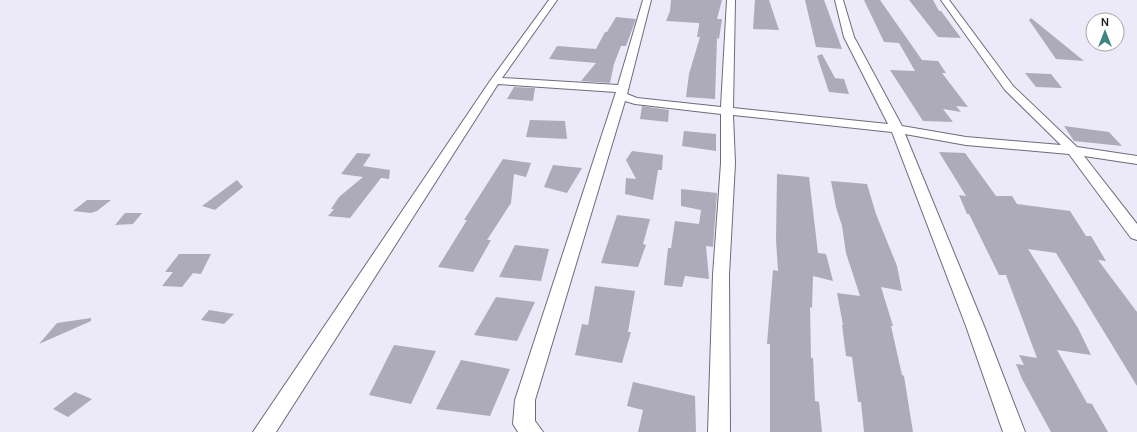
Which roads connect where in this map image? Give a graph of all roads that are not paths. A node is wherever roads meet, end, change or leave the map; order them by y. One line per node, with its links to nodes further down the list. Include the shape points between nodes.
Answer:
1 (552, 0): 6 (street)
2 (647, 0): 7 (street)
3 (731, 0): 8 (street)
4 (839, 0): 9 (street, via 849,37)
5 (945, 0): 10 (street, via 1009,88)
6 (495, 81): 7 (street); 13 (street)
7 (622, 92): 8 (street, via 635,101); 14 (street, via 525,400 524,424)
8 (726, 110): 9 (street); 15 (street, via 728,164 721,274)
9 (897, 129): 10 (street, via 966,141); 16 (street)
10 (1073, 150): 11 (street); 12 (street)
11 (1137, 160)
12 (1137, 235)
13 (264, 432)
14 (532, 432)
15 (719, 432)
16 (1014, 432)

